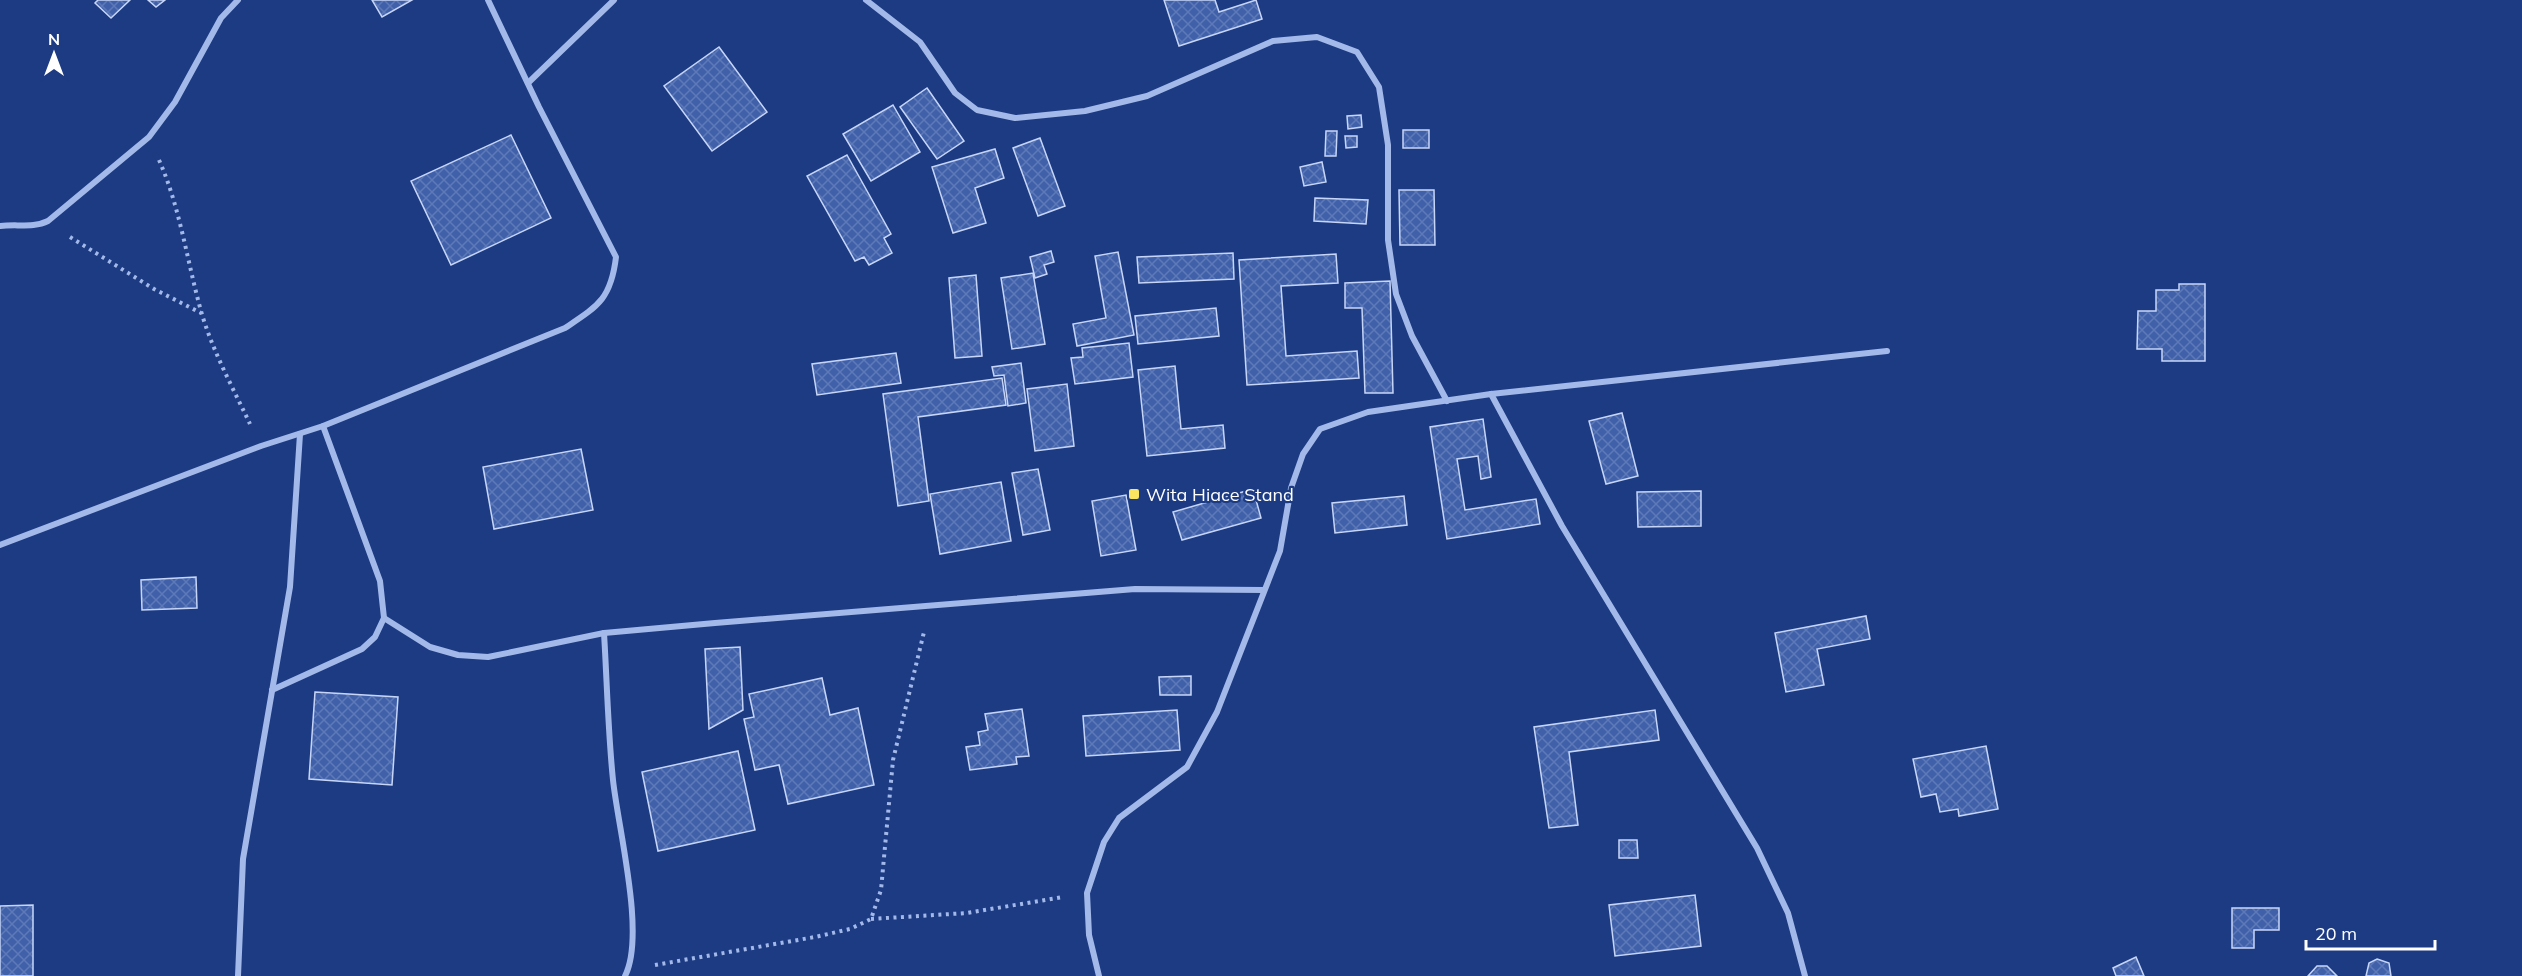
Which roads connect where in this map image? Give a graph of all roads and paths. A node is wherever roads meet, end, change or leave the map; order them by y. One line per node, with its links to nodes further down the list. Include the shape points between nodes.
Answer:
1 (238, 0): 6 (street, via 221,18 175,102)
2 (488, 0): 5 (street)
3 (614, 0): 5 (street)
4 (866, 0): 12 (street, via 920,42 955,93 977,110 1015,118 1085,111 1147,96 1273,41 1317,37 1357,52 1379,87 1388,145 1388,240 1396,294 1412,336)
5 (528, 83): 13 (street, via 616,257 613,280 598,306 565,328)
6 (149, 137): 7 (street); 9 (path, via 172,197)
7 (48, 221): 8 (street, via 39,225); 9 (path, via 144,284)
8 (0, 226)
9 (202, 313): 15 (path, via 226,375)
10 (1887, 351): 11 (street)
11 (1491, 394): 12 (street); 27 (street, via 1562,526 1757,848 1788,913)
12 (1447, 401): 17 (street, via 1368,412 1320,429 1303,454 1291,488 1280,551)
13 (322, 426): 14 (street); 19 (street, via 380,581)
14 (300, 434): 15 (street); 21 (street, via 290,586)
15 (261, 446): 16 (street)
16 (0, 545)
17 (1264, 590): 18 (street, via 1135,589); 22 (street, via 1217,712 1187,767 1119,818 1104,842)
18 (932, 604): 20 (street); 23 (path, via 893,760 881,890)
19 (384, 618): 20 (street, via 430,647 468,656 488,657); 21 (street, via 375,637 362,649)
20 (604, 633): 24 (street, via 613,780 633,937)
21 (272, 690): 25 (street, via 243,859)
22 (1087, 893): 23 (path, via 967,913); 26 (street, via 1089,935)
23 (871, 919): 24 (path, via 850,929 815,937 751,946)
24 (626, 973)
25 (238, 976)
26 (1099, 976)
27 (1805, 976)

